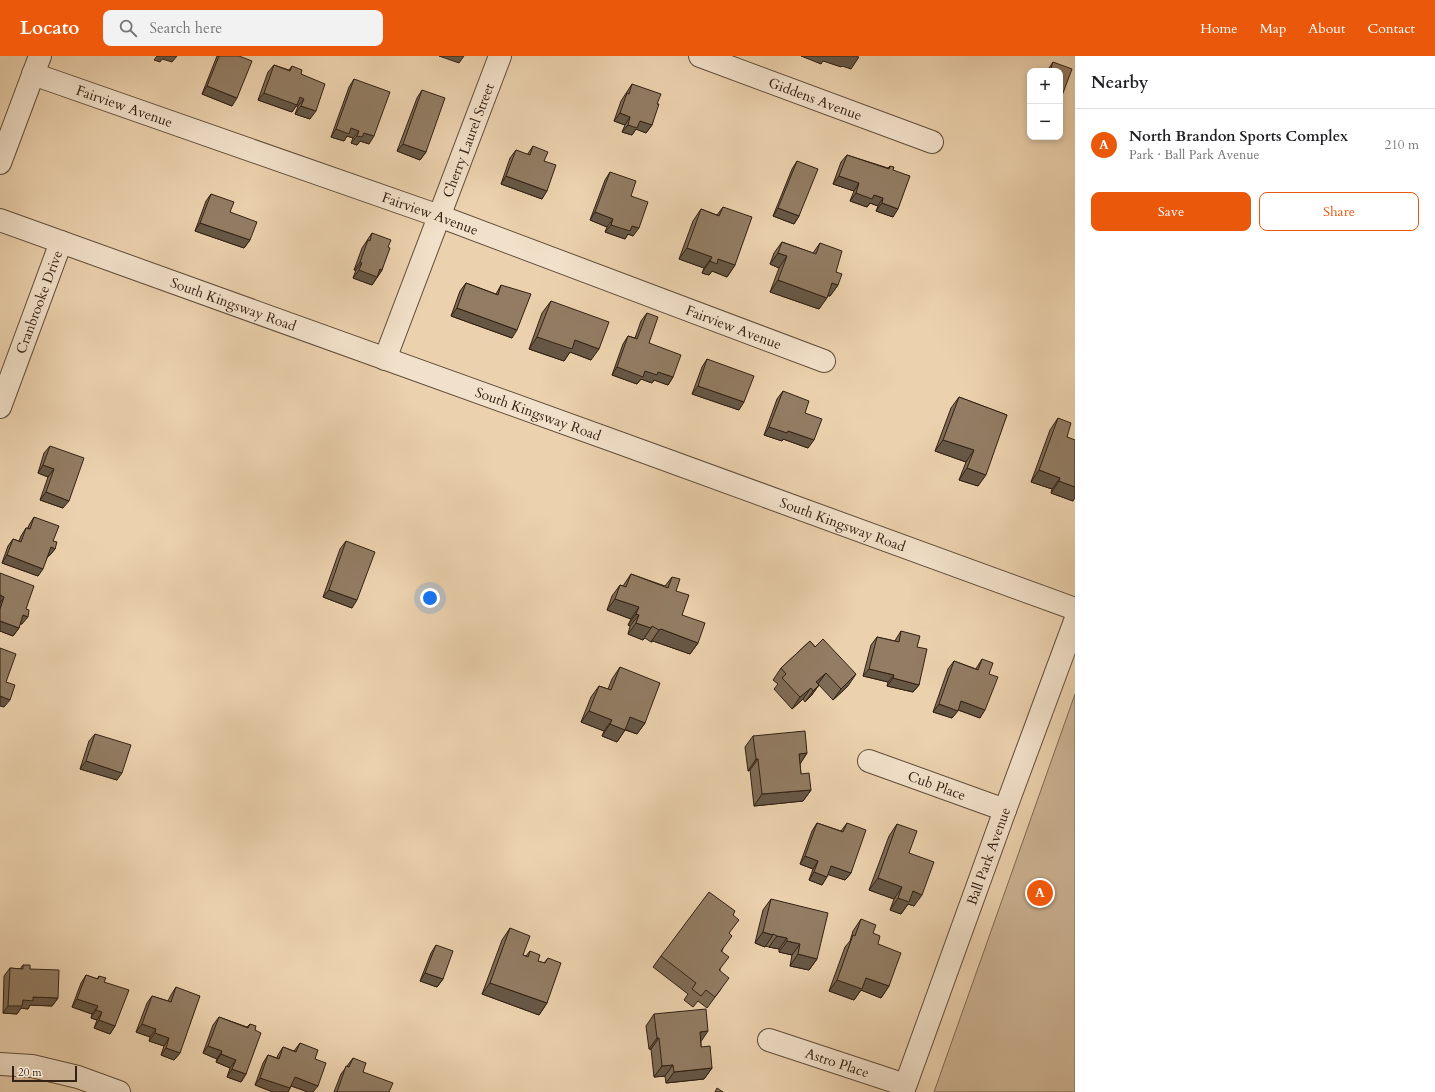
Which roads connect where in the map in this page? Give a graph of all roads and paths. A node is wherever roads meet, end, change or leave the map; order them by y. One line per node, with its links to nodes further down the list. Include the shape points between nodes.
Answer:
1 (500, 56): 6 (street, Cherry Laurel Street)
2 (700, 56): 4 (street, Giddens Avenue)
3 (36, 65): 5 (street); 6 (street, Fairview Avenue)
4 (932, 142)
5 (0, 162)
6 (439, 216): 9 (street, Cherry Laurel Street); 10 (street, Fairview Avenue)
7 (0, 220): 8 (street, South Kingsway Road)
8 (61, 242): 9 (street, South Kingsway Road); 11 (street, Cranbrooke Drive)
9 (385, 359): 12 (street, South Kingsway Road)
10 (824, 361)
11 (0, 407)
12 (1075, 609)
13 (1075, 621): 15 (street, Ball Park Avenue)
14 (869, 761): 15 (street, Cub Place)
15 (1005, 810): 18 (street, Ball Park Avenue)
16 (769, 1040): 18 (street, Astro Place)
17 (0, 1064): 19 (street, via 32,1066 78,1077)
18 (904, 1089)
19 (119, 1092)

